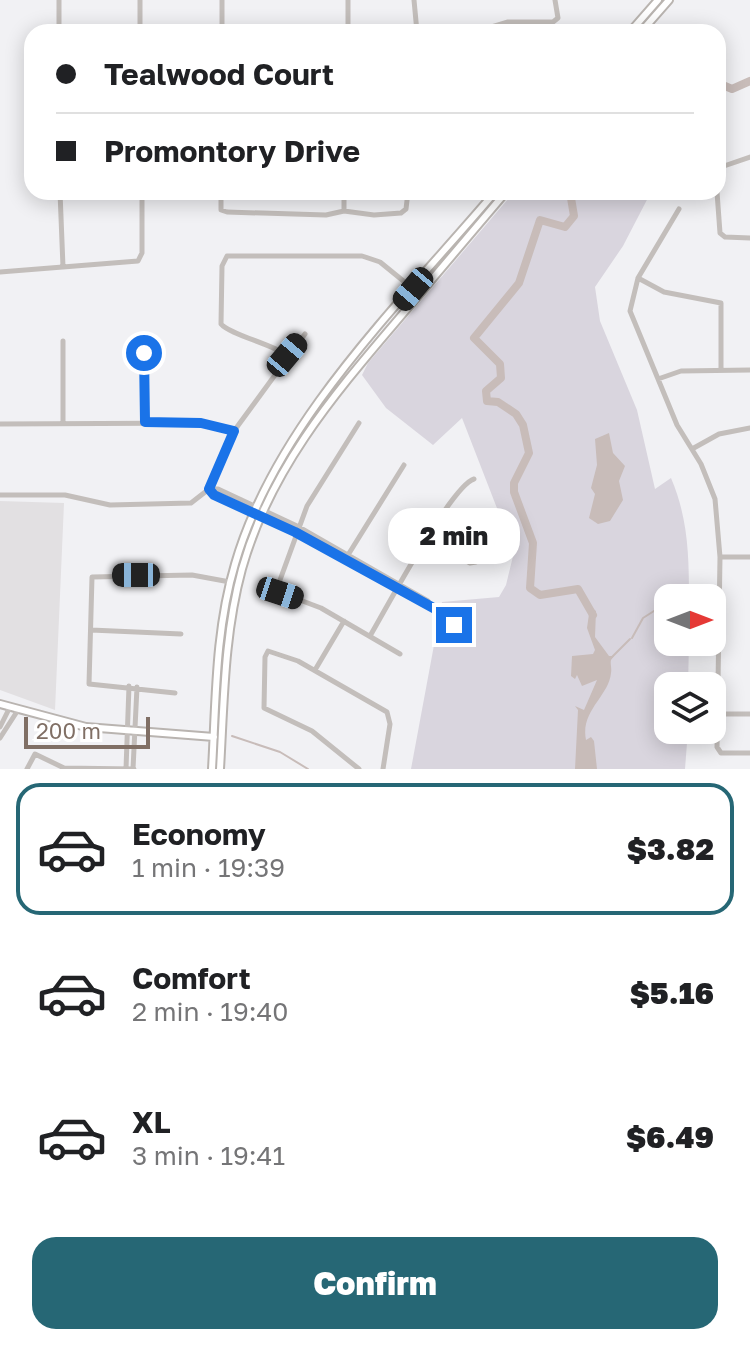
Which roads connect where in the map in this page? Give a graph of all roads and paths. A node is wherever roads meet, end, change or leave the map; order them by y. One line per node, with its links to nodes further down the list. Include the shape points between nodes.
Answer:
1 (59, 0): 9 (street)
2 (140, 0): 10 (street)
3 (222, 0): 11 (street)
4 (348, 0): 12 (street)
5 (414, 0): 13 (street)
6 (555, 0): 14 (street, via 556,21)
7 (669, 0): 8 (main road)
8 (657, 6): 15 (main road); 16 (main road)
9 (59, 24)
10 (140, 24)
11 (222, 24)
12 (348, 24)
13 (416, 24)
14 (501, 24)
15 (638, 24)
16 (646, 24)
17 (750, 157): 18 (street)
18 (726, 165)
19 (60, 200): 30 (street)
20 (142, 200): 30 (street, via 138,261)
21 (221, 200): 28 (street, via 221,210 227,212)
22 (344, 200): 28 (street)
23 (407, 200): 28 (street, via 401,213)
24 (488, 200): 33 (main road)
25 (499, 200): 52 (main road, via 319,413)
26 (717, 200): 29 (street, via 717,226 725,237)
27 (679, 209): 32 (street)
28 (344, 211)
29 (750, 238)
30 (63, 267): 31 (street)
31 (0, 272)
32 (638, 278): 38 (street, via 664,292 721,303); 40 (street, via 630,311)
33 (413, 289): 37 (street, via 380,262 362,256 227,256 222,266 223,327); 52 (main road, via 312,408 284,452)
34 (305, 334): 37 (street)
35 (63, 341): 42 (street)
36 (139, 345): 41 (street, via 145,363)
37 (287, 355): 46 (street)
38 (721, 370): 39 (street); 40 (street, via 681,371)
39 (750, 370)
40 (658, 379): 47 (street)
41 (145, 422): 42 (street); 46 (street, via 201,423)
42 (63, 423): 44 (street)
43 (359, 423): 53 (street, via 327,469)
44 (0, 424)
45 (750, 428): 47 (street, via 719,434)
46 (234, 431): 50 (street)
47 (692, 449): 56 (street, via 715,499)
48 (404, 465): 55 (street)
49 (474, 479): 54 (street, via 445,509)
50 (209, 489): 51 (street, via 180,506); 52 (street)
51 (0, 495)
52 (258, 513): 53 (street); 59 (main road); 79 (main road, via 230,626)
53 (296, 529): 55 (street); 61 (street, via 276,591)
54 (427, 539): 58 (street); 60 (street)
55 (346, 557): 60 (street)
56 (720, 557): 57 (street); 68 (street)
57 (750, 557)
58 (476, 562)
59 (230, 582): 62 (street, via 192,575 92,577); 79 (main road, via 219,644)
60 (399, 587): 64 (street); 65 (street, via 453,620)
61 (344, 621): 64 (street); 67 (street)
62 (91, 630): 63 (street); 69 (street, via 89,684)
63 (181, 634)
64 (370, 636): 66 (street)
65 (454, 638)
66 (400, 654)
67 (315, 670): 88 (street, via 268,651 263,705 312,731); 89 (street, via 389,715)
68 (719, 672)
69 (129, 686): 70 (street); 78 (street)
70 (137, 687): 71 (street); 78 (street)
71 (175, 693)
72 (0, 704): 73 (main road)
73 (10, 707): 74 (main road); 77 (street)
74 (18, 710): 78 (main road); 80 (street)
75 (726, 714): 76 (street)
76 (750, 714)
77 (0, 727)
78 (131, 732): 79 (main road); 84 (street); 85 (street)
79 (218, 737): 86 (main road); 87 (main road)
80 (0, 738)
81 (717, 744): 82 (street, via 721,753)
82 (750, 753)
83 (27, 769): 84 (street, via 35,754 64,768)
84 (126, 769): 85 (street)
85 (133, 769)
86 (212, 769)
87 (220, 769)
88 (359, 769)
89 (383, 769)

